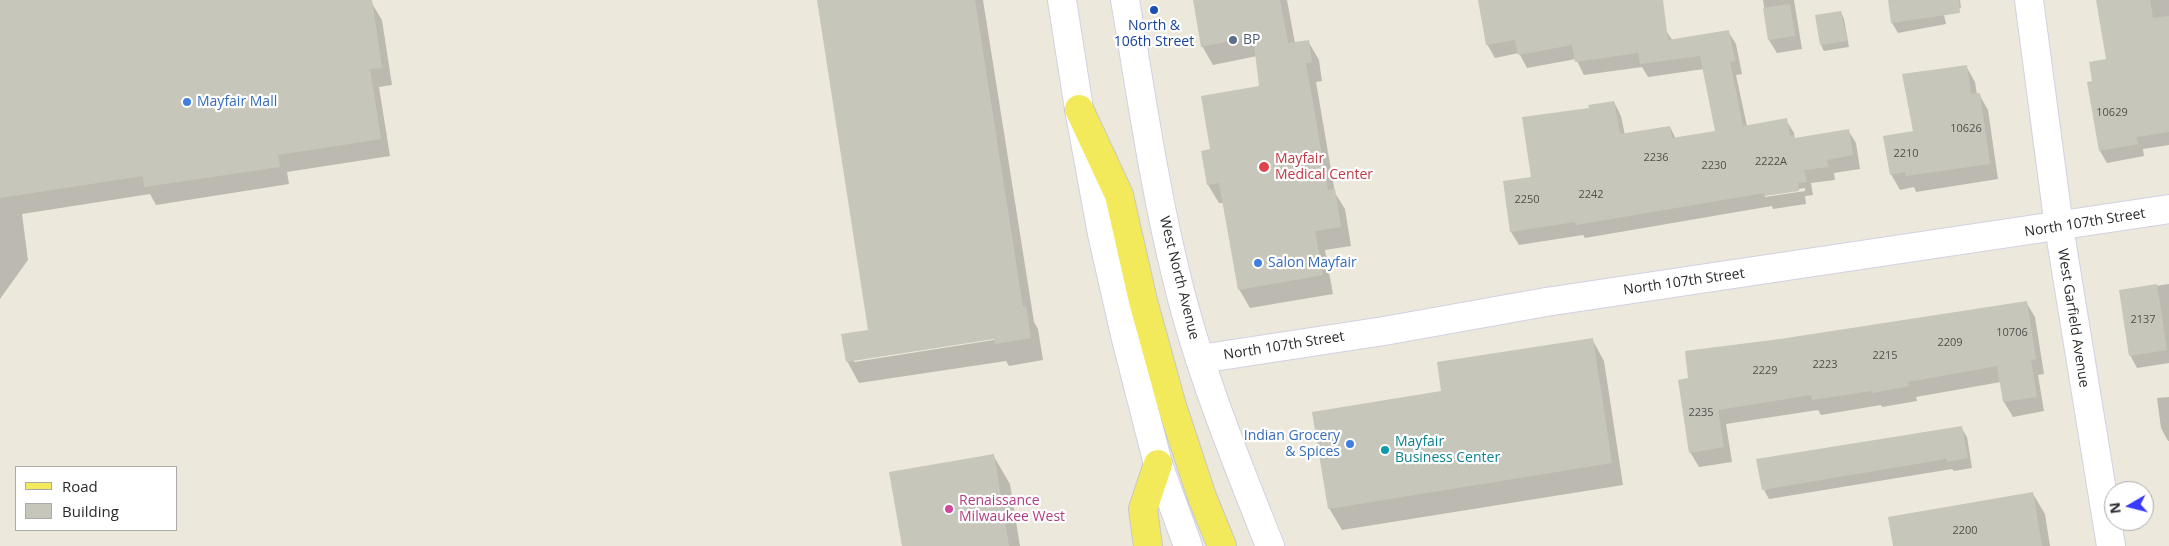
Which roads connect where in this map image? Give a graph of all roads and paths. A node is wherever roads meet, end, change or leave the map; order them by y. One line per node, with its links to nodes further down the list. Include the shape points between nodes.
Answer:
1 (1062, 0): 4 (street)
2 (1125, 0): 7 (street, West North Avenue, via 1157,189 1177,279)
3 (2029, 0): 6 (street, West Garfield Avenue)
4 (1079, 109): 8 (street, via 1102,234); 11 (main road, via 1119,195 1143,301 1172,406)
5 (2169, 209): 6 (street, North 107th Street)
6 (2059, 227): 7 (street, North 107th Street, via 1546,302 1384,332); 13 (street, West Garfield Avenue)
7 (1200, 359): 12 (street, West North Avenue)
8 (1158, 464): 9 (main road, via 1143,509); 10 (street)
9 (1148, 546)
10 (1188, 546)
11 (1222, 546)
12 (1270, 546)
13 (2111, 546)

